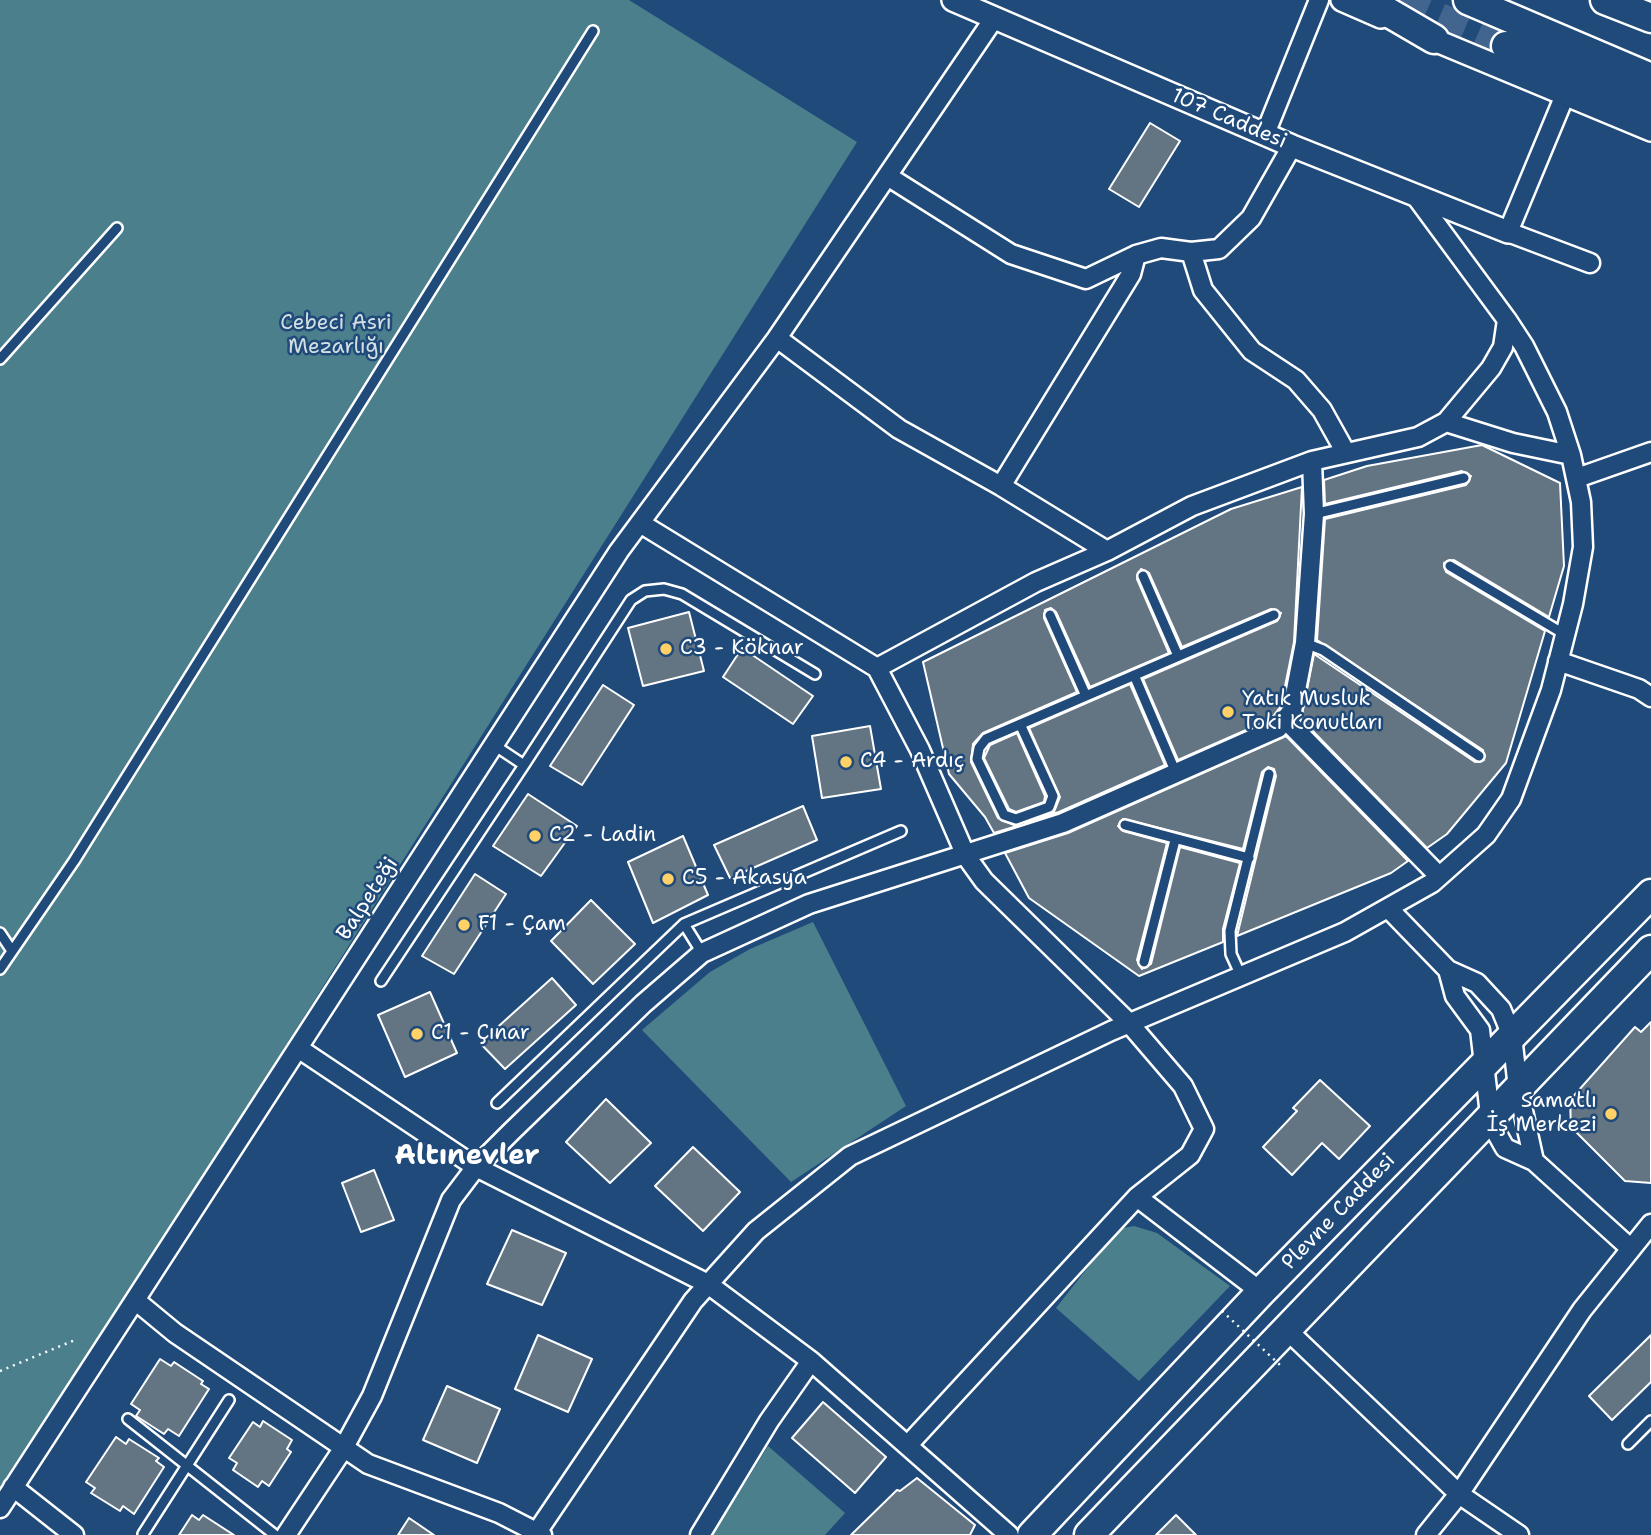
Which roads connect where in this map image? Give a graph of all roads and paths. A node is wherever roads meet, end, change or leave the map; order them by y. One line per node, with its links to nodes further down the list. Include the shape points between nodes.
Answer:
1 (953, 0): 7 (street, 107 Caddesi)
2 (1319, 0): 16 (street)
3 (1342, 0): 10 (street)
4 (1367, 0): 10 (main road)
5 (1468, 0): 12 (main road)
6 (1605, 0): 8 (main road)
7 (995, 17): 16 (street, 107 Caddesi); 18 (street, Balpeteği)
8 (1651, 18)
9 (593, 31): 70 (lane, via 81,849)
10 (1434, 39): 13 (street)
11 (1506, 46): 14 (main road)
12 (1651, 78)
13 (1565, 95): 15 (street); 21 (street)
14 (1651, 106)
15 (1651, 130)
16 (1265, 134): 17 (street, 107 Caddesi)
17 (1292, 146): 19 (street, 107 Caddesi); 22 (street, via 1251,218 1219,249)
18 (889, 177): 23 (street, via 1011,254 1086,279); 26 (street, Balpeteği)
19 (1417, 198): 21 (street, 107 Caddesi); 25 (street)
20 (117, 228): 27 (lane)
21 (1508, 232): 24 (street)
22 (1191, 252): 23 (street, via 1161,248); 30 (street, via 1203,290 1252,351 1296,380 1322,410)
23 (1136, 254): 35 (street, via 1130,274)
24 (1590, 263)
25 (1507, 320): 28 (street, via 1503,347 1491,368); 31 (street, via 1557,412)
26 (777, 338): 35 (street, via 899,429); 37 (street, Balpeteği)
27 (0, 359)
28 (1446, 422): 30 (street, via 1418,437); 31 (street)
29 (1651, 452): 34 (street)
30 (1346, 453): 32 (street)
31 (1571, 455): 34 (street)
32 (1312, 461): 36 (street); 38 (street, via 1192,506)
33 (1464, 478): 36 (lane)
34 (1577, 478): 43 (street, via 1583,547)
35 (1001, 486): 38 (street)
36 (1314, 514): 44 (street)
37 (640, 523): 47 (street); 54 (street, Balpeteği)
38 (1107, 551): 47 (street, via 1025,587)
39 (1450, 566): 43 (lane)
40 (1143, 576): 45 (lane)
41 (1050, 615): 50 (lane)
42 (1273, 615): 45 (lane)
43 (1564, 634): 46 (street)
44 (1305, 643): 52 (street, via 1292,711); 55 (lane, via 1323,650)
45 (1178, 656): 49 (lane)
46 (1558, 661): 51 (street); 64 (street, via 1511,799 1486,835)
47 (877, 668): 62 (street, via 925,760)
48 (815, 674): 56 (lane, via 682,594 664,589 645,591 631,600)
49 (1134, 675): 50 (lane); 57 (lane)
50 (1086, 696): 53 (lane)
51 (1651, 697)
52 (1285, 719): 57 (street, via 1278,728); 64 (street)
53 (1020, 724): 53 (lane, via 986,739 977,759 1004,815 1016,819 1049,807 1053,796)
54 (494, 745): 56 (lane); 79 (street, Balpeteği)
55 (1479, 755)
56 (524, 765): 76 (lane)
57 (1177, 774): 62 (street, via 1063,823)
58 (1269, 774): 63 (lane)
59 (1125, 825): 61 (lane)
60 (901, 831): 67 (lane)
61 (1175, 840): 63 (lane); 72 (lane)
62 (967, 856): 71 (street, via 809,904); 77 (street, via 984,881)
63 (1249, 858): 75 (lane, via 1230,931 1231,954)
64 (1439, 876): 66 (street)
65 (1651, 894): 78 (main road, Plevne Caddesi)
66 (1388, 908): 74 (street); 75 (street, via 1345,932)
67 (684, 924): 71 (lane); 82 (lane)
68 (0, 933): 70 (lane)
69 (1651, 950): 81 (main road, Plevne Caddesi)
70 (12, 951): 73 (lane)
71 (702, 953): 85 (street, via 643,1004)
72 (1144, 961)
73 (0, 969)
74 (1448, 970): 78 (street, via 1477,983 1501,1009); 80 (street, via 1455,996 1480,1030)
75 (1241, 976): 77 (street)
76 (381, 981)
77 (1129, 1023): 86 (street, via 1183,1086 1204,1129 1190,1155); 89 (street, via 850,1156 756,1231)
78 (1512, 1036): 80 (main road, Plevne Caddesi); 81 (street)
79 (298, 1048): 85 (street); 91 (street, Balpeteği)
80 (1486, 1063): 83 (street); 90 (main road, Plevne Caddesi)
81 (1518, 1088): 83 (main road, Plevne Caddesi); 84 (street)
82 (497, 1103)
83 (1491, 1116): 84 (street, via 1505,1148); 93 (main road, Plevne Caddesi)
84 (1534, 1160): 88 (street)
85 (476, 1167): 89 (street); 103 (street, via 452,1200 372,1396)
86 (1137, 1197): 90 (street); 102 (street)
87 (1651, 1224): 88 (street)
88 (1630, 1248): 106 (street, via 1582,1310)
89 (708, 1284): 95 (street); 109 (street)
90 (1261, 1292): 115 (main road, Plevne Caddesi)
91 (135, 1300): 103 (street, via 175,1333); 105 (street, Balpeteği)
92 (1222, 1311): 96 (path, bridge)
93 (1286, 1329): 106 (street); 116 (main road, Plevne Caddesi)
94 (75, 1340): 97 (path)
95 (811, 1361): 102 (street); 113 (street)
96 (1280, 1366)
97 (0, 1371)
98 (229, 1400): 104 (lane)
99 (128, 1419): 104 (lane)
100 (1651, 1421): 101 (lane)
101 (1628, 1444)
102 (908, 1445): 114 (street)
103 (344, 1449): 109 (street, via 368,1464 499,1513); 112 (street)
104 (188, 1464): 108 (lane); 111 (lane)
105 (13, 1487): 107 (street, Balpeteği); 110 (street)
106 (1459, 1494): 117 (street); 118 (street)
107 (0, 1508)
108 (143, 1534)
109 (538, 1534)
110 (74, 1535)
111 (275, 1535)
112 (286, 1535)
113 (700, 1535)
114 (1009, 1535)
115 (1032, 1535)
116 (1088, 1535)
117 (1426, 1535)
118 (1519, 1535)

